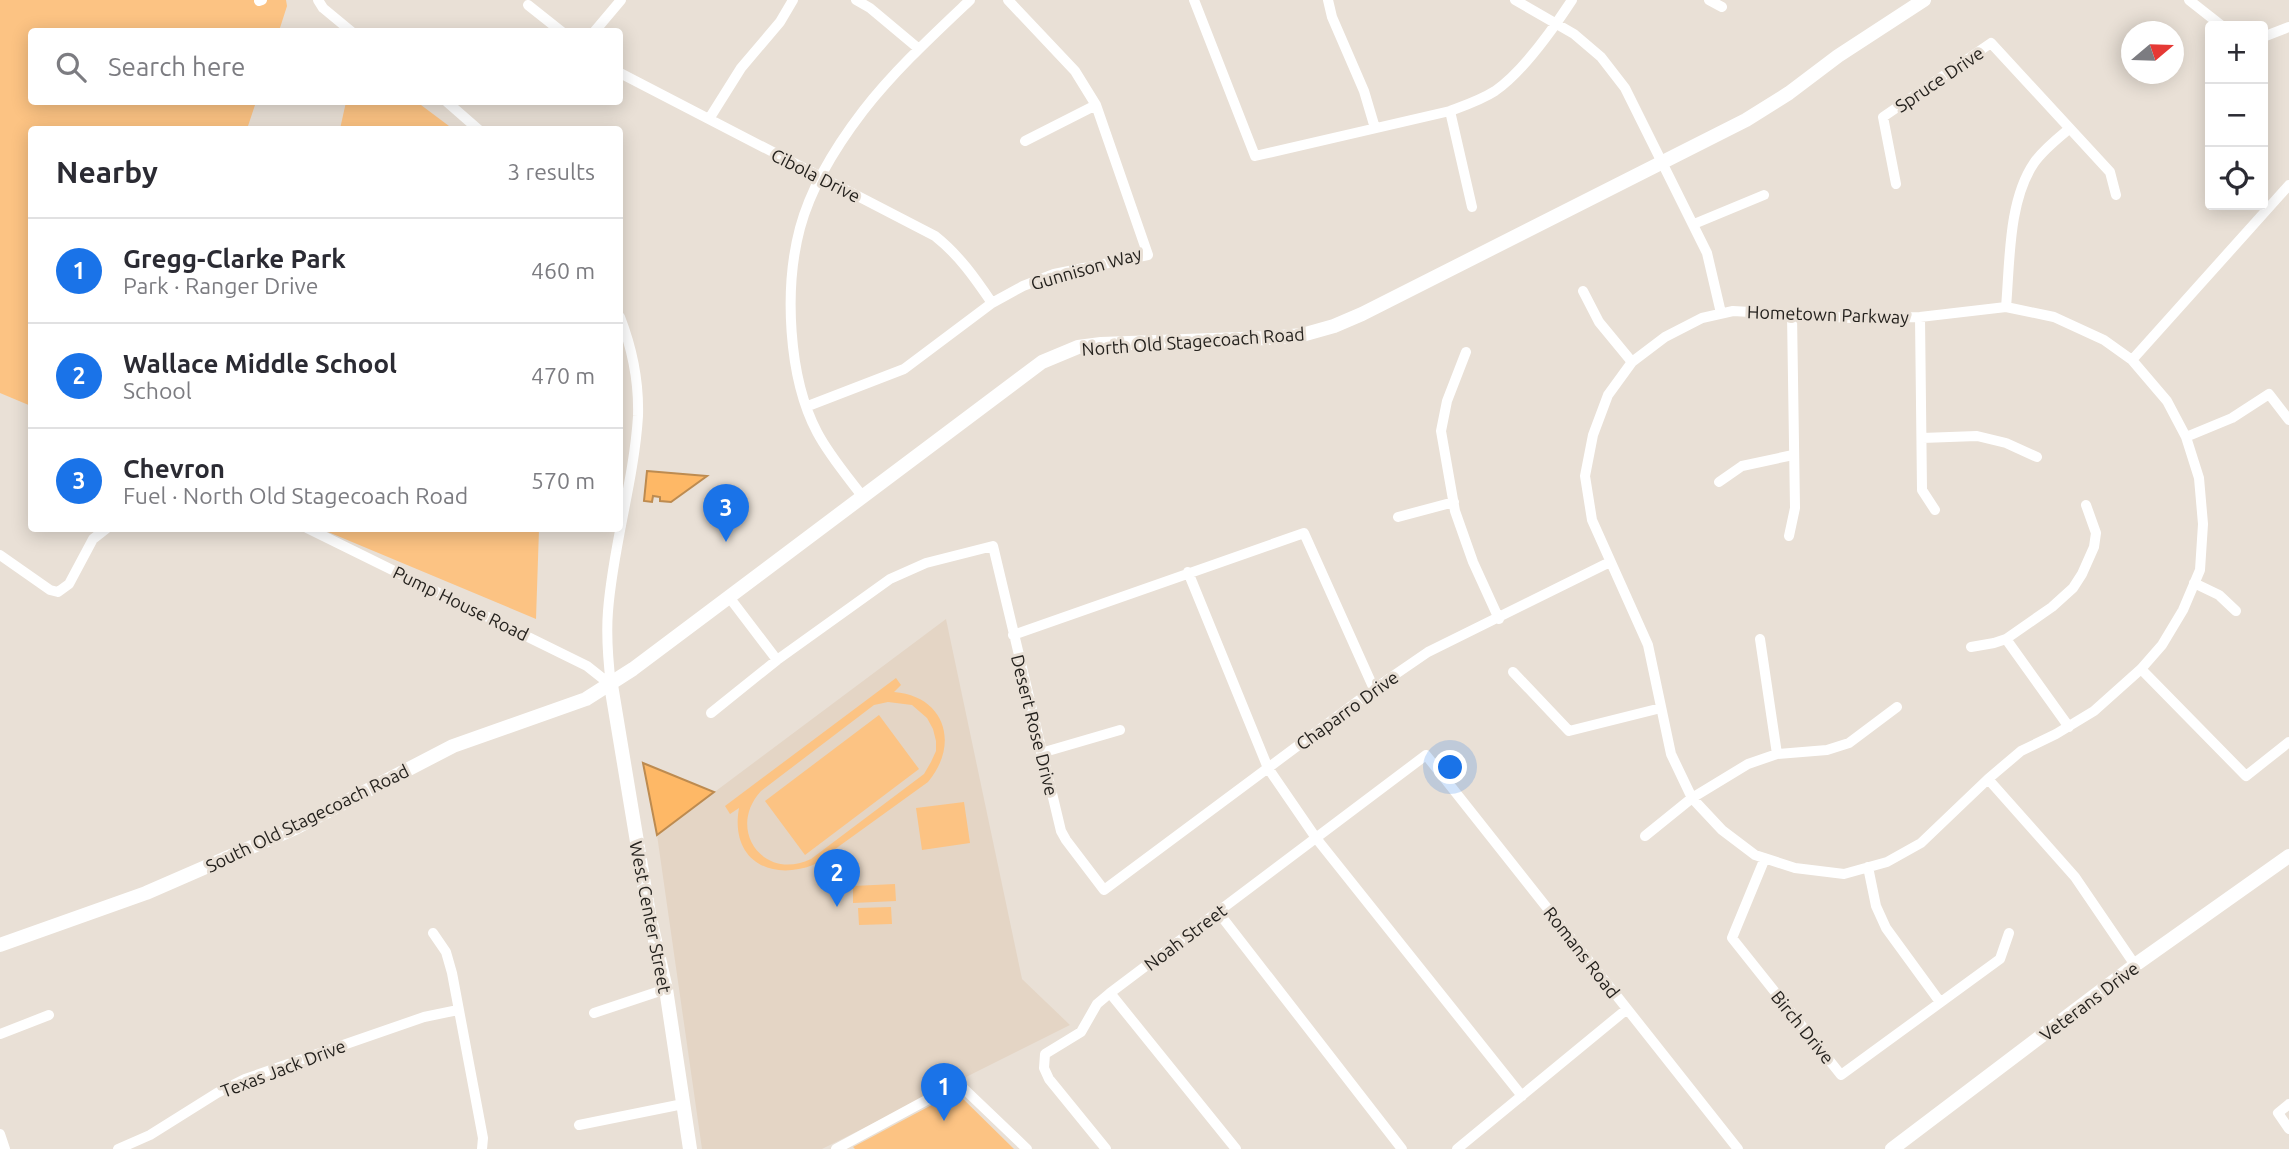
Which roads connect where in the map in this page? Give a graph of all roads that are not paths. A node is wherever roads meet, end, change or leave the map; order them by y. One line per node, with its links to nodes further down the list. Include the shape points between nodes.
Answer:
1 (318, 0): 19 (street)
2 (621, 0): 21 (street)
3 (793, 0): 28 (street)
4 (856, 0): 23 (street)
5 (970, 0): 23 (street)
6 (1008, 0): 26 (street, Gunnison Way, via 1075,71)
7 (1194, 0): 30 (street, via 1255,156)
8 (1328, 0): 30 (street)
9 (1514, 0): 17 (street)
10 (1572, 0): 17 (street)
11 (1709, 0): 15 (street)
12 (1924, 0): 33 (street, North Old Stagecoach Road, via 1746,120)
13 (2189, 0): 16 (street)
14 (528, 5): 20 (street)
15 (1722, 7)
16 (2216, 21)
17 (1557, 23): 27 (street, via 1497,89); 33 (street, via 1601,57 1625,89)
18 (2289, 27): 22 (street)
19 (347, 28)
20 (557, 28)
21 (597, 28)
22 (2268, 35)
23 (919, 49): 34 (street, via 863,111)
24 (623, 75): 28 (street, Cibola Drive)
25 (450, 105): 29 (street)
26 (1096, 105): 32 (street); 42 (street, Gunnison Way, via 1148,255 1054,274)
27 (1450, 111): 30 (street); 39 (street)
28 (709, 119): 34 (street, Cibola Drive)
29 (474, 126)
30 (1375, 128)
31 (2069, 129): 35 (street, Spruce Drive, via 1991,43 1883,117); 38 (street, Spruce Drive, via 2109,172); 43 (street, via 2034,163 2020,193)
32 (1025, 141)
33 (1663, 163): 40 (street); 58 (street, North Old Stagecoach Road, via 1334,326 1269,338 1101,344 1061,354 1030,370)
34 (820, 178): 42 (street, Cibola Drive, via 935,236 951,248); 51 (street, via 800,228 790,284 796,364)
35 (1896, 184)
36 (2289, 185): 49 (street)
37 (1763, 195): 40 (street)
38 (2116, 195)
39 (1472, 207)
40 (1694, 224): 44 (street, via 1707,253)
41 (1583, 291): 50 (street, via 1599,323)
42 (992, 303): 51 (street, Gunnison Way, via 904,369)
43 (2006, 307): 46 (street, Hometown Parkway); 49 (street, Hometown Parkway, via 2054,317 2104,340)
44 (1721, 313): 45 (street, Hometown Parkway); 50 (street, Hometown Parkway, via 1665,337)
45 (1792, 314): 46 (street, Hometown Parkway); 55 (street)
46 (1920, 317): 54 (street)
47 (623, 326): 62 (street, via 636,375 638,415)
48 (1466, 352): 59 (street, via 1441,431)
49 (2132, 360): 53 (street, Hometown Parkway, via 2167,401)
50 (1632, 362): 69 (street, Hometown Parkway, via 1608,395 1593,435 1585,476 1592,520)
51 (808, 406): 58 (street, via 831,456)
52 (2289, 420): 53 (street, via 2269,394 2232,418)
53 (2186, 437): 71 (street, Hometown Parkway, via 2199,478 2203,524 2200,570)
54 (1922, 439): 56 (street, via 1977,436); 61 (street, via 1922,490)
55 (1793, 455): 57 (street, via 1742,466); 67 (street, via 1795,508)
56 (2038, 457)
57 (1719, 482)
58 (863, 497): 72 (street, North Old Stagecoach Road)
59 (1454, 502): 63 (street); 74 (street, via 1473,562)
60 (2086, 505): 77 (street, via 2096,533 2082,575 2052,607)
61 (1936, 510)
62 (623, 513)
63 (1398, 517)
64 (102, 532): 68 (street, via 93,539 69,584 58,592)
65 (315, 532): 82 (street, Pump House Road, via 587,666)
66 (620, 532): 82 (street, via 608,611)
67 (1789, 536)
68 (0, 555)
69 (1610, 562): 74 (street, Chaparro Drive); 84 (street, Hometown Parkway, via 1648,645)
70 (1188, 572): 75 (street); 83 (street, via 1304,533); 93 (street)
71 (2194, 583): 73 (street, via 2219,595); 80 (street, Hometown Parkway, via 2169,634)
72 (729, 597): 79 (street); 82 (street, North Old Stagecoach Road)
73 (2236, 611)
74 (1499, 619): 83 (street, Chaparro Drive, via 1428,652)
75 (1013, 635): 79 (street, Desert Rose Drive, via 993,546 926,563 890,579); 90 (street, Desert Rose Drive)
76 (1760, 639): 91 (street)
77 (2006, 639): 78 (street); 87 (street)
78 (1971, 647)
79 (777, 660): 86 (street)
80 (2141, 669): 87 (street, Hometown Parkway); 89 (street, via 2246,776)
81 (1513, 672): 84 (street, via 1569,730)
82 (611, 685): 105 (street, South Old Stagecoach Road, via 586,699 453,747 295,828 146,894); 107 (street, West Center Street, via 646,900)
83 (1374, 690): 93 (street, Chaparro Drive)
84 (1661, 708): 95 (street, Hometown Parkway, via 1671,754)
85 (1898, 708): 91 (street, via 1849,743 1827,750)
86 (711, 713)
87 (2069, 727): 94 (street, Hometown Parkway, via 2021,751)
88 (1120, 730): 90 (street)
89 (2289, 742)
90 (1041, 753): 101 (street, Desert Rose Drive, via 1061,831)
91 (1777, 754): 95 (street, via 1748,764)
92 (1426, 755): 97 (street, Noah Street); 110 (street, Romans Road)
93 (1268, 768): 97 (street); 101 (street, Chaparro Drive)
94 (1988, 779): 100 (street, Hometown Parkway, via 1921,843); 106 (street, via 2075,877)
95 (1692, 798): 96 (street); 98 (street, Hometown Parkway, via 1722,830)
96 (1645, 836)
97 (1316, 838): 102 (street, Noah Street); 115 (street)
98 (1765, 858): 100 (street, Hometown Parkway, via 1795,868 1844,874); 109 (street, Birch Drive, via 1732,938 1841,1074)
99 (2288, 859): 106 (street, Veterans Drive)
100 (1868, 867): 109 (street, via 1875,906 1886,928)
101 (1104, 890)
102 (1217, 912): 108 (street, Noah Street); 129 (street)
103 (433, 933): 111 (street, via 446,952)
104 (2009, 933): 109 (street, Birch Drive, via 2000,958)
105 (0, 945)
106 (2135, 965): 132 (street, Veterans Drive)
107 (666, 989): 112 (street); 116 (street, West Center Street)
108 (1110, 993): 127 (street, Noah Street, via 1097,1004 1081,1031 1049,1050 1043,1062 1049,1079); 128 (street)
109 (1940, 1002)
110 (1627, 1009): 115 (street); 131 (street, Romans Road)
111 (458, 1010): 122 (street, Texas Jack Drive, via 424,1017 245,1079); 123 (street)
112 (594, 1013)
113 (48, 1015): 114 (street)
114 (0, 1034)
115 (1521, 1096): 130 (street)
116 (683, 1104): 118 (street); 124 (street, West Center Street)
117 (2289, 1104): 119 (street, via 2278,1113)
118 (579, 1125)
119 (2289, 1129)
120 (0, 1134): 121 (street)
121 (5, 1149)
122 (118, 1149)
123 (482, 1149)
124 (690, 1149)
125 (836, 1149): 126 (street, via 958,1083)
126 (1027, 1149)
127 (1106, 1149)
128 (1236, 1149)
129 (1402, 1149)
130 (1457, 1149)
131 (1738, 1149)
132 (1892, 1149)

